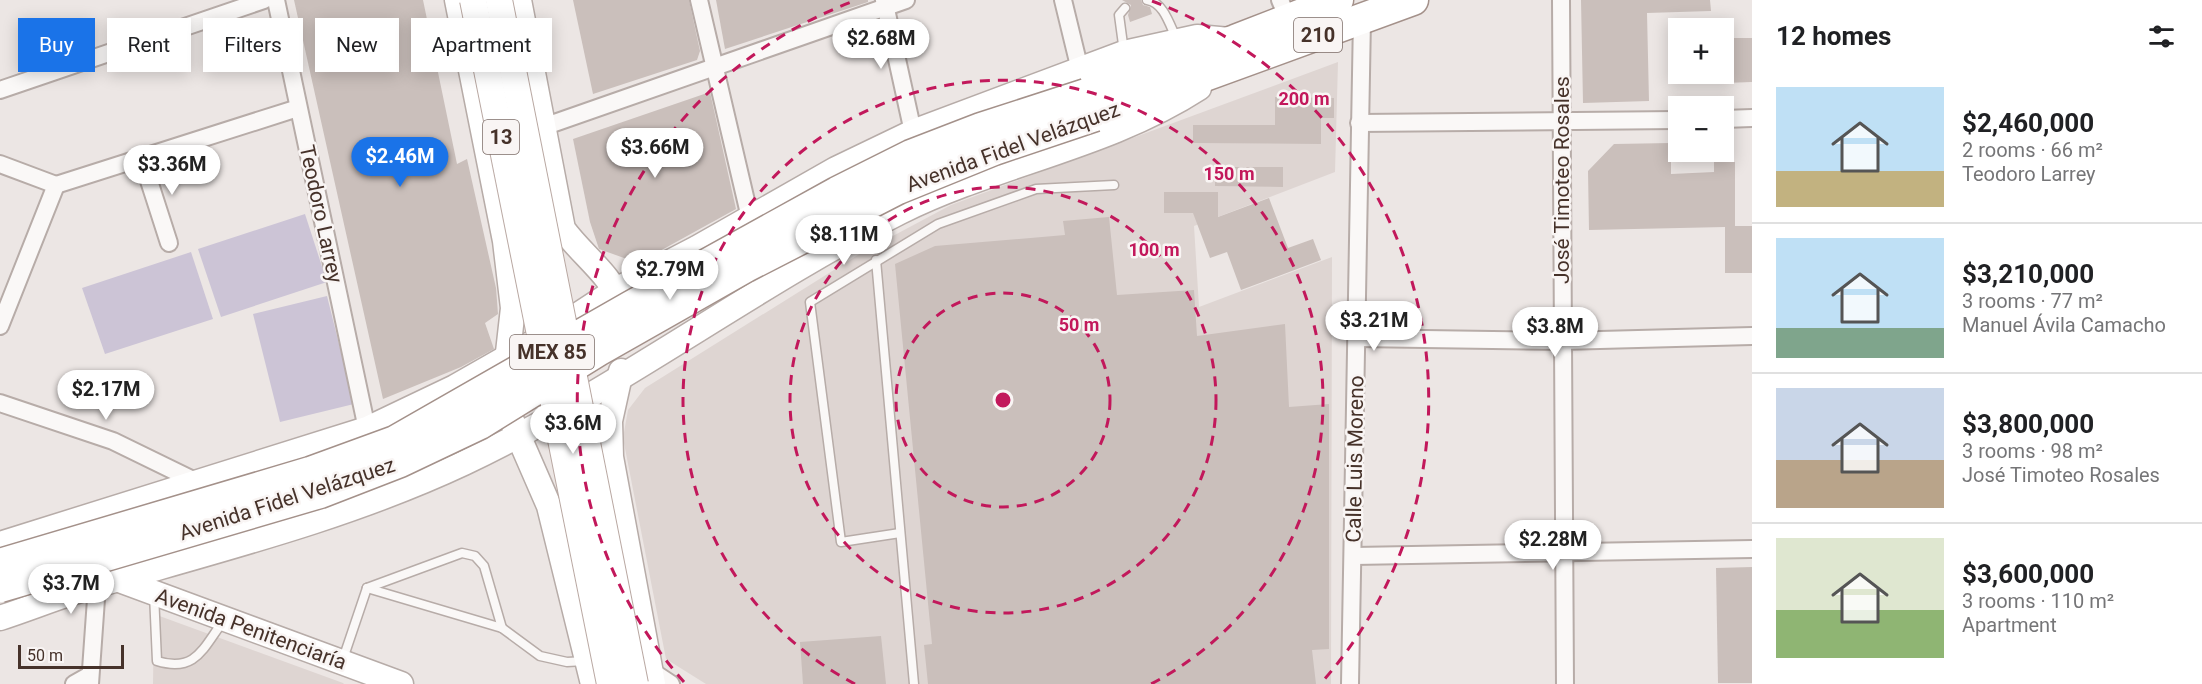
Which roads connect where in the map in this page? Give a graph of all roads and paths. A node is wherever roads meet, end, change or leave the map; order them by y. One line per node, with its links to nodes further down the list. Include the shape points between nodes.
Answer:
1 (264, 0): 23 (street)
2 (276, 0): 25 (street, Teodoro Larrey)
3 (457, 0): 39 (street)
4 (473, 0): 75 (main road, 13, bridge)
5 (499, 0): 77 (main road, 13, bridge)
6 (519, 0): 31 (street)
7 (699, 0): 21 (street)
8 (906, 0): 14 (street)
9 (1063, 0): 24 (street)
10 (1147, 0): 18 (lane, via 1160,7)
11 (1338, 0): 16 (highway, Avenida Fidel Velázquez / 210)
12 (1413, 0): 17 (highway, Avenida Fidel Velázquez / 210)
13 (1561, 0): 30 (street, José Timoteo Rosales)
14 (884, 4): 21 (street); 32 (street)
15 (1125, 8): 20 (lane, via 1119,15)
16 (1284, 9): 19 (highway, Avenida Fidel Velázquez / 210)
17 (1362, 19): 22 (highway, Avenida Fidel Velázquez / 210); 29 (street, Calle Luis Moreno)
18 (1177, 40): 19 (street); 20 (street)
19 (1235, 40): 24 (highway, Avenida Fidel Velázquez / 210)
20 (1124, 52): 24 (street)
21 (713, 66): 31 (street); 37 (street)
22 (1223, 71): 24 (highway, Avenida Fidel Velázquez / 210); 45 (street, via 1161,110 903,211 829,250)
23 (0, 90)
24 (1087, 93): 32 (street); 62 (highway, Avenida Fidel Velázquez / MEX 85, bridge, via 981,128 879,171 395,441 310,471); 68 (highway, Avenida Fidel Velázquez / MEX 85, bridge, via 994,150 898,189 746,267 480,424 400,462 320,492)
25 (298, 108): 33 (street); 54 (street, Teodoro Larrey)
26 (1752, 118): 27 (street)
27 (1734, 119)
28 (1668, 120): 30 (street)
29 (1359, 123): 30 (street); 48 (street, Calle Luis Moreno)
30 (1562, 123): 49 (street, José Timoteo Rosales)
31 (543, 127): 38 (street)
32 (913, 132): 37 (street, via 836,169)
33 (142, 159): 35 (street); 40 (street)
34 (0, 164): 35 (street)
35 (56, 185): 43 (street)
36 (1114, 185): 42 (lane, via 1029,191 938,224)
37 (750, 218): 41 (street)
38 (563, 229): 39 (street, via 543,252 522,253); 44 (street)
39 (505, 241): 50 (street, via 513,308)
40 (169, 243)
41 (697, 248): 44 (street); 45 (street, via 687,264 689,292 709,311)
42 (876, 260): 61 (lane); 61 (lane, via 810,303 841,542)
43 (6, 287): 46 (street)
44 (616, 290): 50 (street); 51 (street, via 625,322)
45 (727, 313): 51 (street)
46 (0, 326)
47 (1752, 336): 49 (street)
48 (1357, 338): 49 (street); 65 (street, Calle Luis Moreno)
49 (1562, 341): 64 (street, José Timoteo Rosales)
50 (507, 359): 53 (street); 55 (street, via 505,398)
51 (620, 378): 55 (street); 58 (street, via 610,421)
52 (0, 403): 57 (street, via 113,441)
53 (411, 408): 54 (street); 56 (street, via 434,423 441,440 436,467)
54 (367, 429): 57 (street)
55 (518, 435): 56 (street); 59 (street)
56 (423, 480): 66 (street, via 368,502)
57 (195, 481): 60 (street)
58 (617, 490): 59 (street, via 599,476 576,476 557,487); 77 (street)
59 (549, 506): 75 (street)
60 (107, 511): 62 (street); 66 (street, via 102,532 109,553 125,568)
61 (900, 533): 81 (lane)
62 (3, 548): 67 (street, Avenida Penitenciaría); 71 (street, via 18,584 19,602)
63 (1752, 549): 64 (street)
64 (1564, 553): 65 (street); 83 (street, José Timoteo Rosales)
65 (1354, 556): 82 (street, Calle Luis Moreno)
66 (141, 573): 67 (street)
67 (108, 582): 70 (street, Avenida Penitenciaría); 71 (street); 76 (street)
68 (0, 587)
69 (367, 588): 73 (lane); 73 (lane, via 462,553 475,556 484,566); 74 (lane)
70 (154, 594): 72 (street, Avenida Penitenciaría); 72 (lane, via 157,661 174,666 194,660)
71 (7, 616)
72 (224, 620): 74 (street, Avenida Penitenciaría)
73 (502, 628): 75 (lane, via 540,656 567,662)
74 (342, 662): 79 (street, Avenida Penitenciaría)
75 (592, 678)
76 (90, 679): 78 (street)
77 (646, 679): 80 (street)
78 (74, 684)
79 (401, 684)
80 (670, 684)
81 (914, 684)
82 (1350, 684)
83 (1565, 684)

